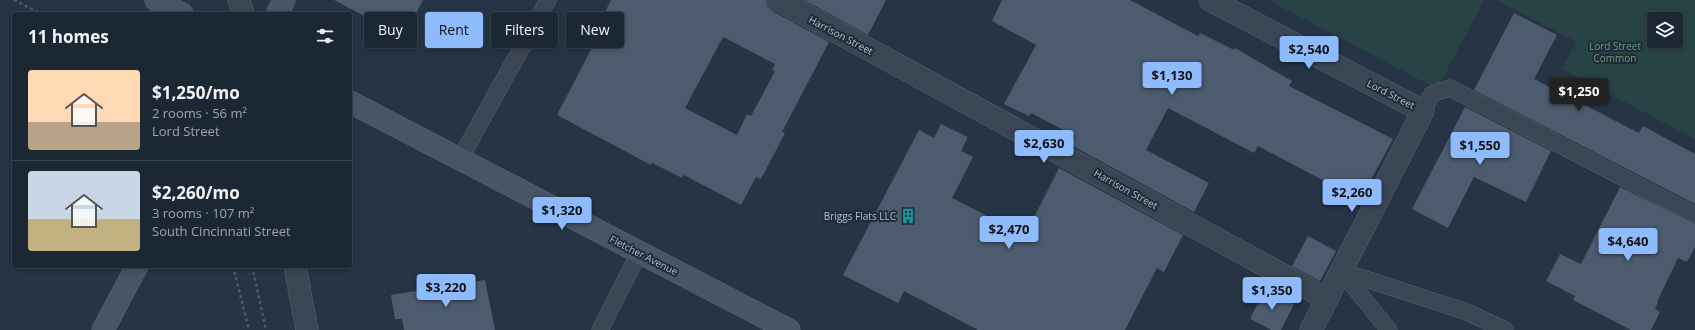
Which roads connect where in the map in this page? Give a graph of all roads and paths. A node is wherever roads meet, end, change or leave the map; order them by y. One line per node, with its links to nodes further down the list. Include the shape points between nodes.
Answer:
1 (14, 0): 8 (path)
2 (156, 0): 9 (main road)
3 (239, 0): 10 (street)
4 (284, 0): 11 (main road)
5 (548, 0): 14 (lane)
6 (778, 0): 22 (street, Harrison Street)
7 (1210, 0): 13 (street, Lord Street)
8 (37, 12)
9 (178, 12)
10 (242, 12)
11 (278, 12)
12 (352, 103): 14 (main road, Fletcher Avenue)
13 (1424, 111): 15 (lane, via 1432,94 1450,88); 21 (street)
14 (460, 159): 16 (main road, Fletcher Avenue)
15 (1695, 215)
16 (639, 253): 27 (lane); 28 (main road, Fletcher Avenue)
17 (136, 268): 23 (main road)
18 (234, 268): 24 (path)
19 (252, 268): 25 (path)
20 (295, 268): 26 (street)
21 (1341, 271): 22 (street); 30 (lane); 31 (lane, via 1467,312)
22 (1327, 299): 29 (street)
23 (103, 330)
24 (249, 330)
25 (266, 330)
26 (307, 330)
27 (600, 330)
28 (789, 330)
29 (1311, 330)
30 (1389, 330)
31 (1505, 330)

